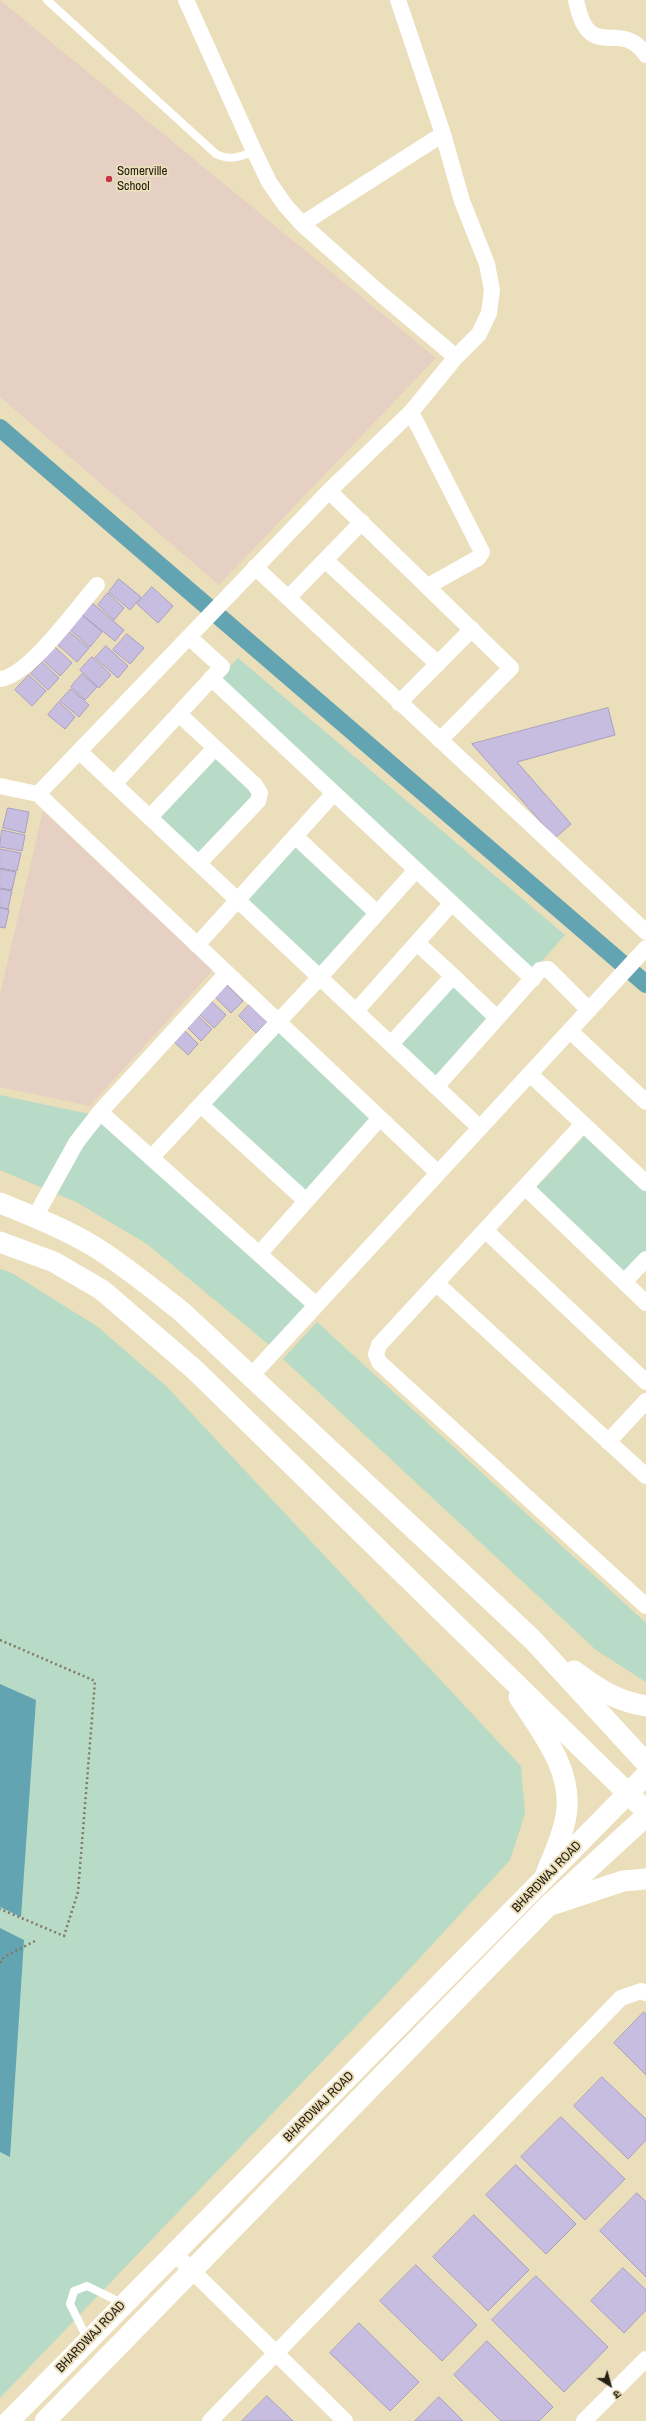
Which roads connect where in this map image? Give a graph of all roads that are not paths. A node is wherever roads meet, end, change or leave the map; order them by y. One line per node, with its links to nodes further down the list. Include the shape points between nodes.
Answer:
1 (47, 0): 7 (lane, via 216,154 226,159)
2 (186, 0): 7 (street)
3 (398, 0): 6 (street)
4 (576, 0): 5 (street, via 580,19 587,31 600,38 623,37 638,44)
5 (646, 55)
6 (443, 134): 8 (street); 9 (street, via 462,201 487,264 492,290 489,313 479,334)
7 (254, 151): 8 (street, via 269,182)
8 (302, 224): 9 (street, via 382,296)
9 (456, 357): 10 (street)
10 (411, 412): 11 (street); 16 (street, via 482,552 478,558)
11 (329, 491): 12 (street); 14 (street)
12 (362, 522): 13 (street); 16 (street)
13 (325, 560): 17 (street); 20 (street)
14 (255, 567): 17 (street); 19 (street)
15 (97, 585): 22 (street, via 34,658 20,671)
16 (428, 586): 18 (street)
17 (288, 598): 23 (street)
18 (472, 629): 20 (street); 25 (street, via 511,668)
19 (189, 636): 21 (street, via 222,667); 27 (street)
20 (438, 664): 23 (street)
21 (212, 678): 24 (street); 30 (street)
22 (0, 679)
23 (399, 703): 25 (street)
24 (179, 714): 26 (street); 28 (street)
25 (440, 740): 39 (street)
26 (215, 748): 32 (street); 34 (street, via 255,785 260,793 258,801)
27 (80, 751): 28 (street); 31 (street)
28 (114, 784): 32 (street)
29 (0, 786): 31 (street)
30 (334, 793): 33 (street); 35 (street)
31 (38, 794): 41 (street)
32 (150, 817): 34 (street)
33 (295, 836): 36 (street); 38 (street)
34 (199, 863): 36 (street)
35 (416, 870): 37 (street); 38 (street)
36 (238, 900): 41 (street); 45 (street)
37 (452, 904): 40 (street); 46 (street)
38 (377, 914): 45 (street)
39 (646, 932)
40 (417, 943): 44 (street); 48 (street)
41 (197, 945): 43 (street)
42 (643, 951): 47 (street)
43 (227, 973): 50 (street); 57 (street)
44 (453, 976): 49 (street); 52 (street)
45 (320, 977): 48 (street); 50 (street)
46 (533, 979): 47 (street, via 540,970 548,969); 49 (street)
47 (589, 1010): 51 (street)
48 (356, 1011): 52 (street)
49 (497, 1018): 54 (street)
50 (278, 1022): 56 (street); 58 (street)
51 (570, 1030): 53 (street); 55 (street)
52 (391, 1044): 54 (street)
53 (530, 1074): 59 (street); 60 (street)
54 (436, 1087): 60 (street)
55 (646, 1102)
56 (201, 1105): 61 (street); 65 (street)
57 (100, 1112): 61 (street); 67 (street, via 76,1143)
58 (380, 1118): 62 (street); 65 (street)
59 (583, 1124): 63 (street); 64 (street)
60 (480, 1128): 62 (street)
61 (151, 1158): 70 (street)
62 (438, 1173): 75 (street)
63 (646, 1183)
64 (524, 1187): 68 (street); 72 (street)
65 (306, 1201): 70 (street)
66 (0, 1203): 67 (street)
67 (35, 1217): 76 (street, via 94,1247 134,1274 181,1311)
68 (485, 1230): 73 (street); 77 (street)
69 (0, 1242): 83 (street, via 54,1262 102,1290 194,1370)
70 (259, 1254): 75 (street)
71 (646, 1259): 72 (street)
72 (624, 1282): 74 (street)
73 (436, 1283): 79 (street); 81 (street, via 379,1345 376,1354 379,1362)
74 (646, 1303)
75 (316, 1305): 76 (street)
76 (252, 1375): 82 (street)
77 (646, 1382)
78 (646, 1401): 79 (street)
79 (608, 1442): 80 (street)
80 (646, 1476)
81 (646, 1606)
82 (532, 1639): 84 (street, via 596,1687 624,1702); 85 (street)
83 (501, 1668): 87 (street); 91 (street, via 551,1748 567,1781 566,1816)
84 (646, 1706)
85 (646, 1764)
86 (646, 1775): 87 (street, BHARDWAJ ROAD)
87 (628, 1792): 88 (street); 91 (street, BHARDWAJ ROAD)
88 (646, 1811)
89 (646, 1816): 92 (street, BHARDWAJ ROAD)
90 (646, 1879): 92 (street, via 623,1881)
91 (544, 1880): 94 (street, BHARDWAJ ROAD)
92 (548, 1906): 95 (street, BHARDWAJ ROAD)
93 (646, 1993): 98 (street, via 641,1991 621,1998)
94 (174, 2253): 95 (street); 96 (street, BHARDWAJ ROAD)
95 (192, 2270): 98 (street); 101 (street, BHARDWAJ ROAD)
96 (124, 2304): 97 (street, BHARDWAJ ROAD); 97 (lane, via 87,2286 74,2291 70,2304)
97 (88, 2341): 100 (street, BHARDWAJ ROAD)
98 (276, 2353): 102 (street); 103 (street)
99 (646, 2358): 104 (street)
100 (10, 2421)
101 (45, 2421)
102 (210, 2421)
103 (345, 2421)
104 (584, 2421)

